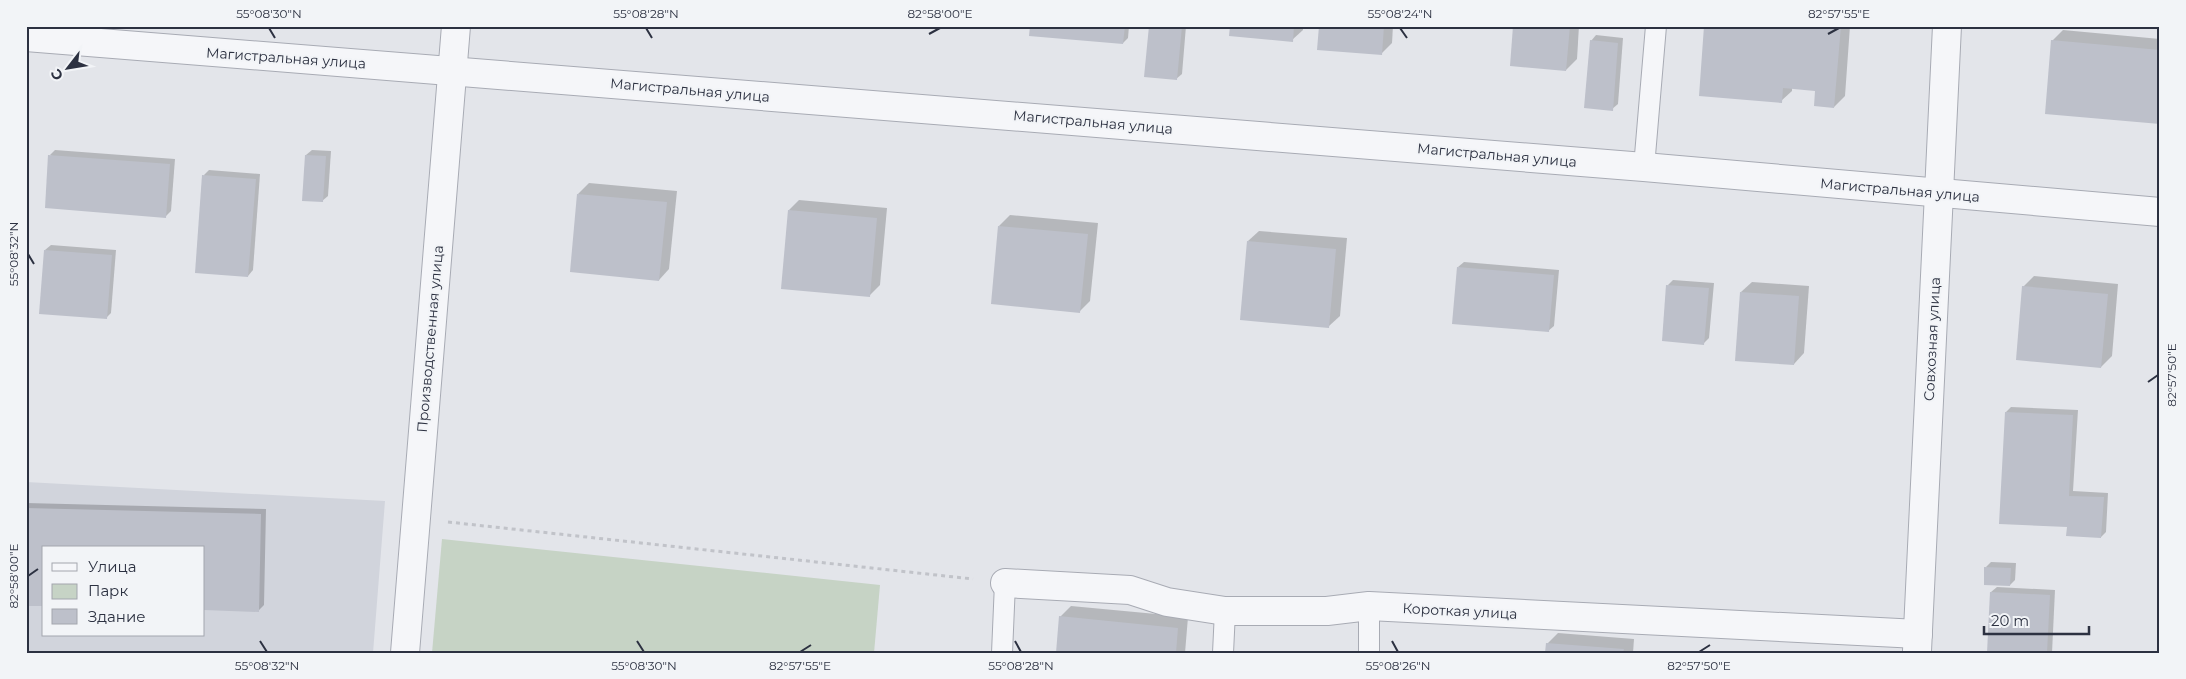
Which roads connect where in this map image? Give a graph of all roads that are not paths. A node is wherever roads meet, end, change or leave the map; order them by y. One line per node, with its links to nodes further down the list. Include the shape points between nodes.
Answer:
1 (456, 26): 5 (street, Производственная улица)
2 (1656, 26): 6 (lane)
3 (1947, 26): 7 (street, Совхозная улица)
4 (26, 37): 5 (street, Магистральная улица)
5 (453, 71): 6 (street, Магистральная улица); 13 (street, Производственная улица)
6 (1644, 167): 7 (street, Магистральная улица)
7 (1939, 194): 8 (street, Магистральная улица); 12 (street, Совхозная улица)
8 (2160, 212)
9 (1005, 583): 11 (street, Короткая улица, via 1130,590 1167,602); 14 (lane)
10 (1369, 606): 11 (street, Короткая улица, via 1327,611); 12 (street, Короткая улица); 16 (lane)
11 (1226, 611): 15 (lane)
12 (1918, 643)
13 (406, 653)
14 (1002, 653)
15 (1223, 653)
16 (1369, 653)

